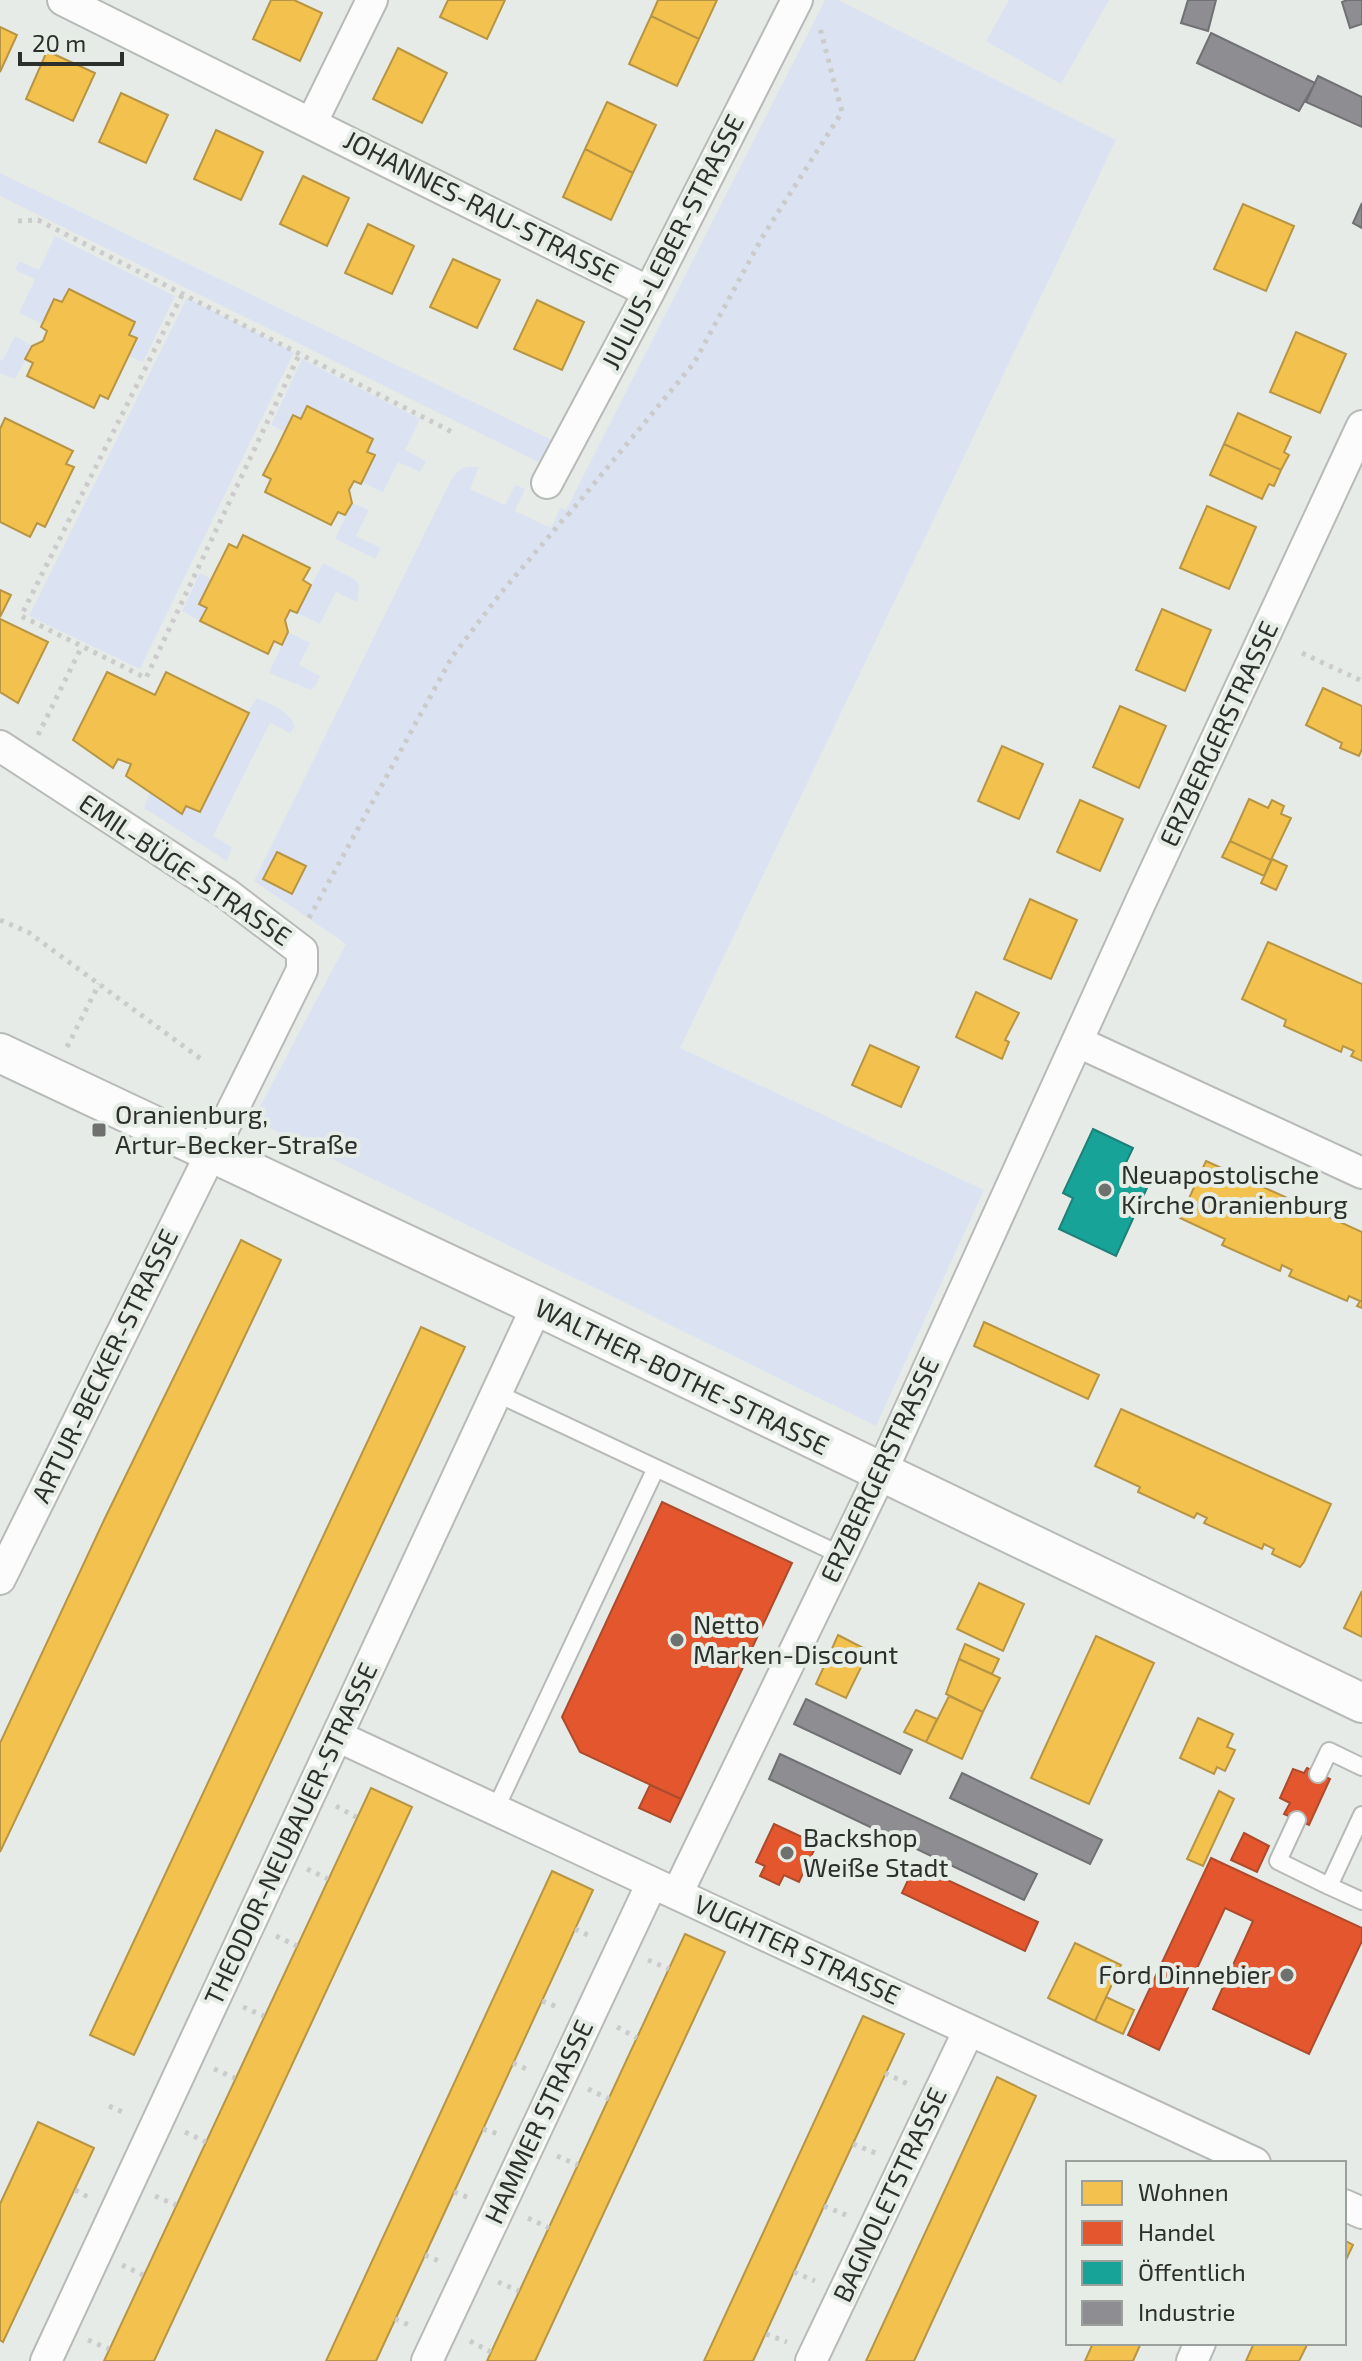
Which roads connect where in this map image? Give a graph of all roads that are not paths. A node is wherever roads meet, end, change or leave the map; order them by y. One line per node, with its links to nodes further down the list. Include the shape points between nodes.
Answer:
1 (63, 0): 4 (street, JOHANNES-RAU-STRASSE)
2 (372, 0): 4 (street, JOHANNES-RAU-STRASSE)
3 (807, 7): 5 (street, JULIUS-LEBER-STRASSE)
4 (312, 122): 5 (street, JOHANNES-RAU-STRASSE)
5 (649, 292): 7 (street, JULIUS-LEBER-STRASSE)
6 (1362, 426): 9 (street, ERZBERGERSTRASSE)
7 (547, 483)
8 (0, 746): 11 (street, EMIL-BÜGE-STRASSE, via 227,894 302,951 302,970)
9 (1078, 1042): 12 (street); 16 (street, ERZBERGERSTRASSE)
10 (0, 1053): 11 (street, WALTHER-BOTHE-STRASSE)
11 (210, 1154): 13 (street, WALTHER-BOTHE-STRASSE); 18 (street, ARTUR-BECKER-STRASSE)
12 (1362, 1173)
13 (537, 1306): 14 (street, THEODOR-NEUBAUER-STRASSE); 16 (street, WALTHER-BOTHE-STRASSE)
14 (496, 1393): 15 (lane); 20 (street, THEODOR-NEUBAUER-STRASSE)
15 (656, 1468): 17 (lane); 23 (lane)
16 (881, 1473): 17 (street, ERZBERGERSTRASSE); 19 (street, WALTHER-BOTHE-STRASSE)
17 (841, 1555): 27 (street, ERZBERGERSTRASSE)
18 (0, 1579)
19 (1362, 1703)
20 (339, 1737): 23 (street, VUGHTER STRASSE); 32 (street, THEODOR-NEUBAUER-STRASSE)
21 (1362, 1767): 22 (lane, via 1329,1751)
22 (1318, 1774)
23 (495, 1810): 27 (street, VUGHTER STRASSE)
24 (1362, 1815): 26 (lane)
25 (1297, 1820): 26 (lane, via 1278,1861)
26 (1329, 1886): 28 (lane)
27 (664, 1888): 29 (street, VUGHTER STRASSE); 33 (street, HAMMER STRASSE)
28 (1362, 1901)
29 (969, 2030): 30 (street, VUGHTER STRASSE); 31 (street, BAGNOLETSTRASSE)
30 (1251, 2161)
31 (804, 2353)
32 (46, 2361)
33 (427, 2361)

